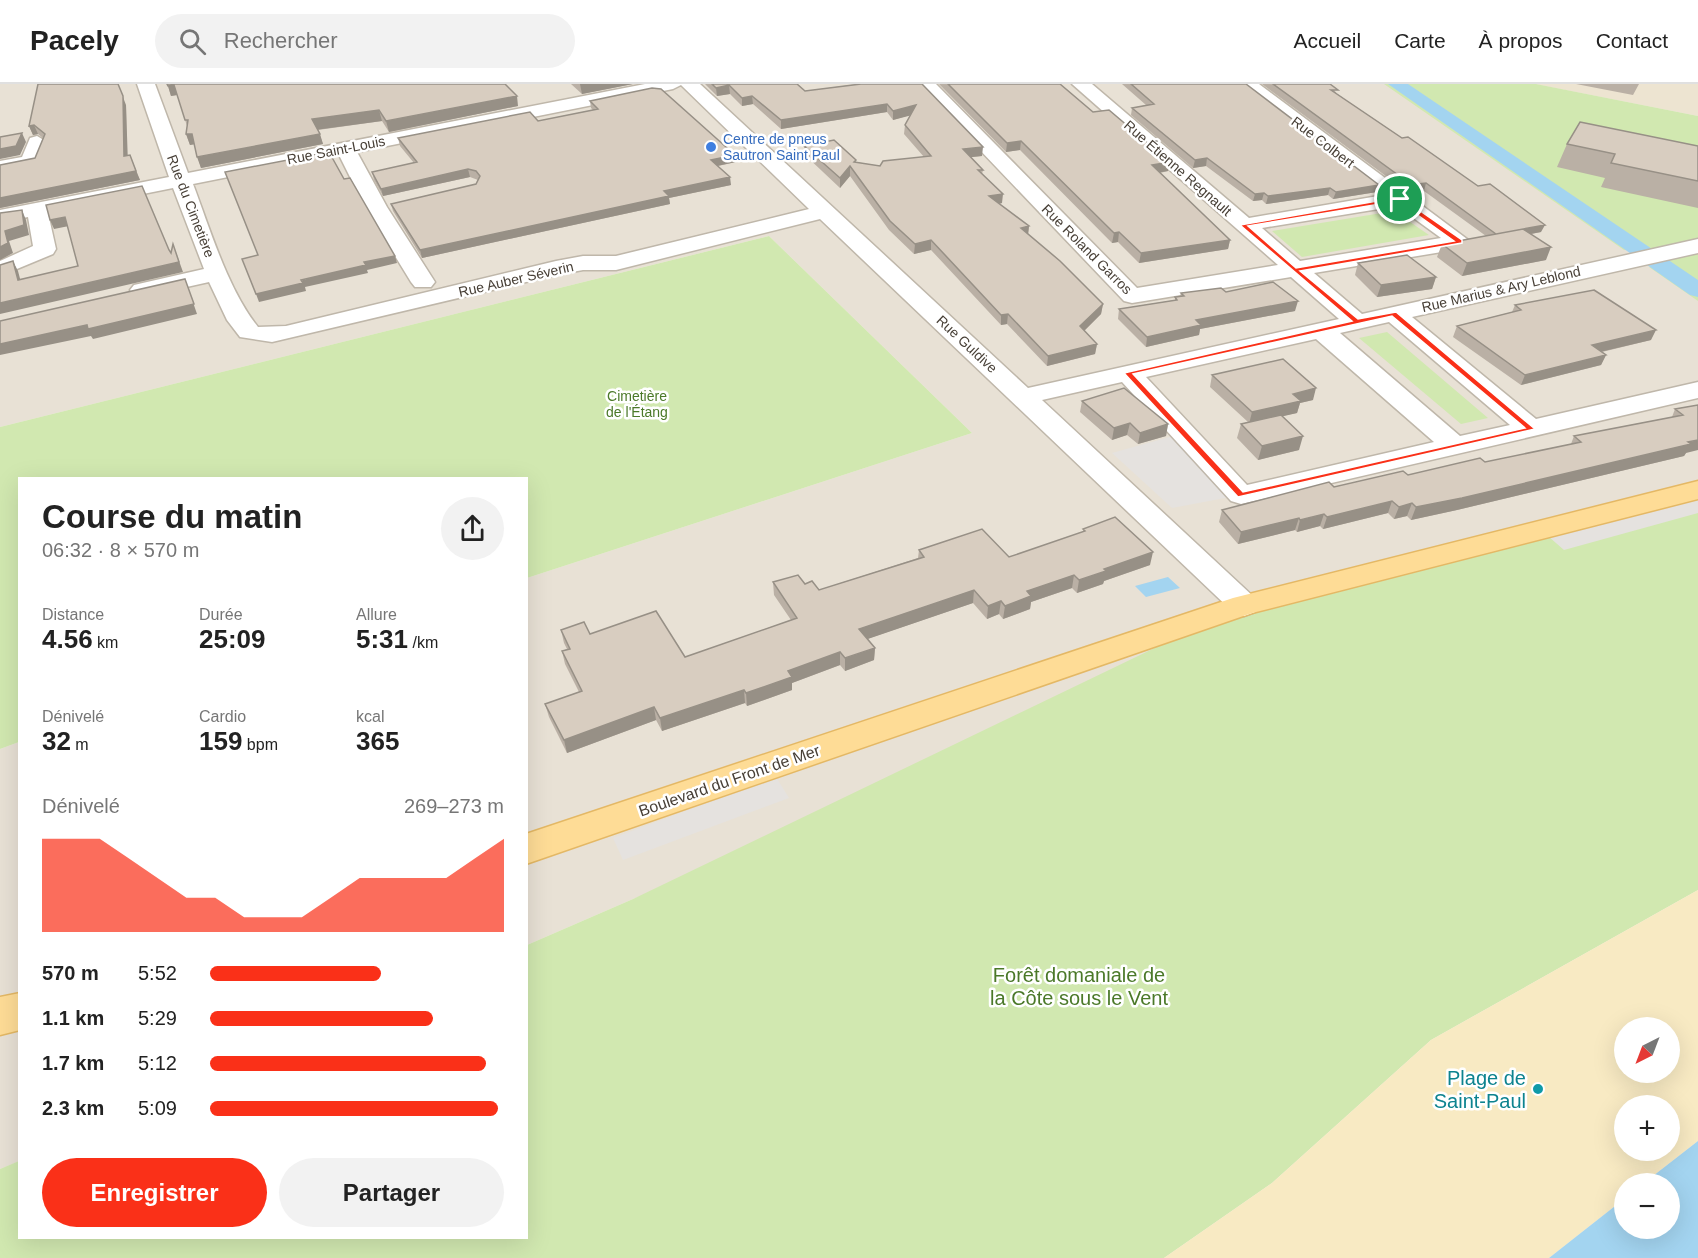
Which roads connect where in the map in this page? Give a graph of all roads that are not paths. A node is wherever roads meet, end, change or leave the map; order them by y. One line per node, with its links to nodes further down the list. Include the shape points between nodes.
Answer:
1 (146, 84): 10 (street, Rue du Cimetière)
2 (673, 84): 8 (street, Rue Saint-Louis)
3 (689, 84): 13 (street, Rue Guldive)
4 (926, 84): 18 (street, Rue Roland Garros, via 1132,296)
5 (1082, 84): 15 (street, Rue Étienne Regnault)
6 (1247, 84): 11 (street, Rue Colbert)
7 (37, 141): 9 (street, via 30,162)
8 (345, 148): 10 (street, Rue Saint-Louis); 20 (street, via 387,205)
9 (0, 167)
10 (180, 180): 12 (street, Rue Saint-Louis); 19 (street, Rue du Cimetière)
11 (1400, 199): 15 (street); 18 (street, Rue Colbert, via 1460,242)
12 (37, 209): 14 (street, Rue Saint-Louis); 17 (street, via 45,249)
13 (826, 212): 24 (street, Rue Auber Séverin, via 616,263 556,268 286,333 250,333); 28 (street, Rue Guldive)
14 (0, 216)
15 (1243, 225): 18 (street, Rue Étienne Regnault)
16 (1698, 246): 22 (street, Rue Marius & Ary Leblond)
17 (0, 269)
18 (1295, 270): 23 (street, Rue Étienne Regnault)
19 (217, 273): 21 (street); 24 (street, Rue du Cimetière)
20 (423, 282)
21 (126, 294)
22 (1394, 314): 23 (street, Rue Marius & Ary Leblond); 29 (street)
23 (1357, 322): 25 (street, Rue Marius & Ary Leblond)
24 (242, 326)
25 (1321, 330): 26 (street, Rue Marius & Ary Leblond); 30 (street)
26 (1128, 373): 28 (street, Rue Marius & Ary Leblond); 30 (street, via 1241,495)
27 (1694, 383): 29 (street)
28 (1022, 397): 32 (street, Rue Guldive)
29 (1531, 429): 30 (street)
30 (1455, 446)
31 (1698, 490): 32 (main road, Boulevard du Front de Mer)
32 (1244, 605): 33 (main road, Boulevard du Front de Mer)
33 (528, 848)
34 (18, 1012): 35 (main road)
35 (0, 1016)

